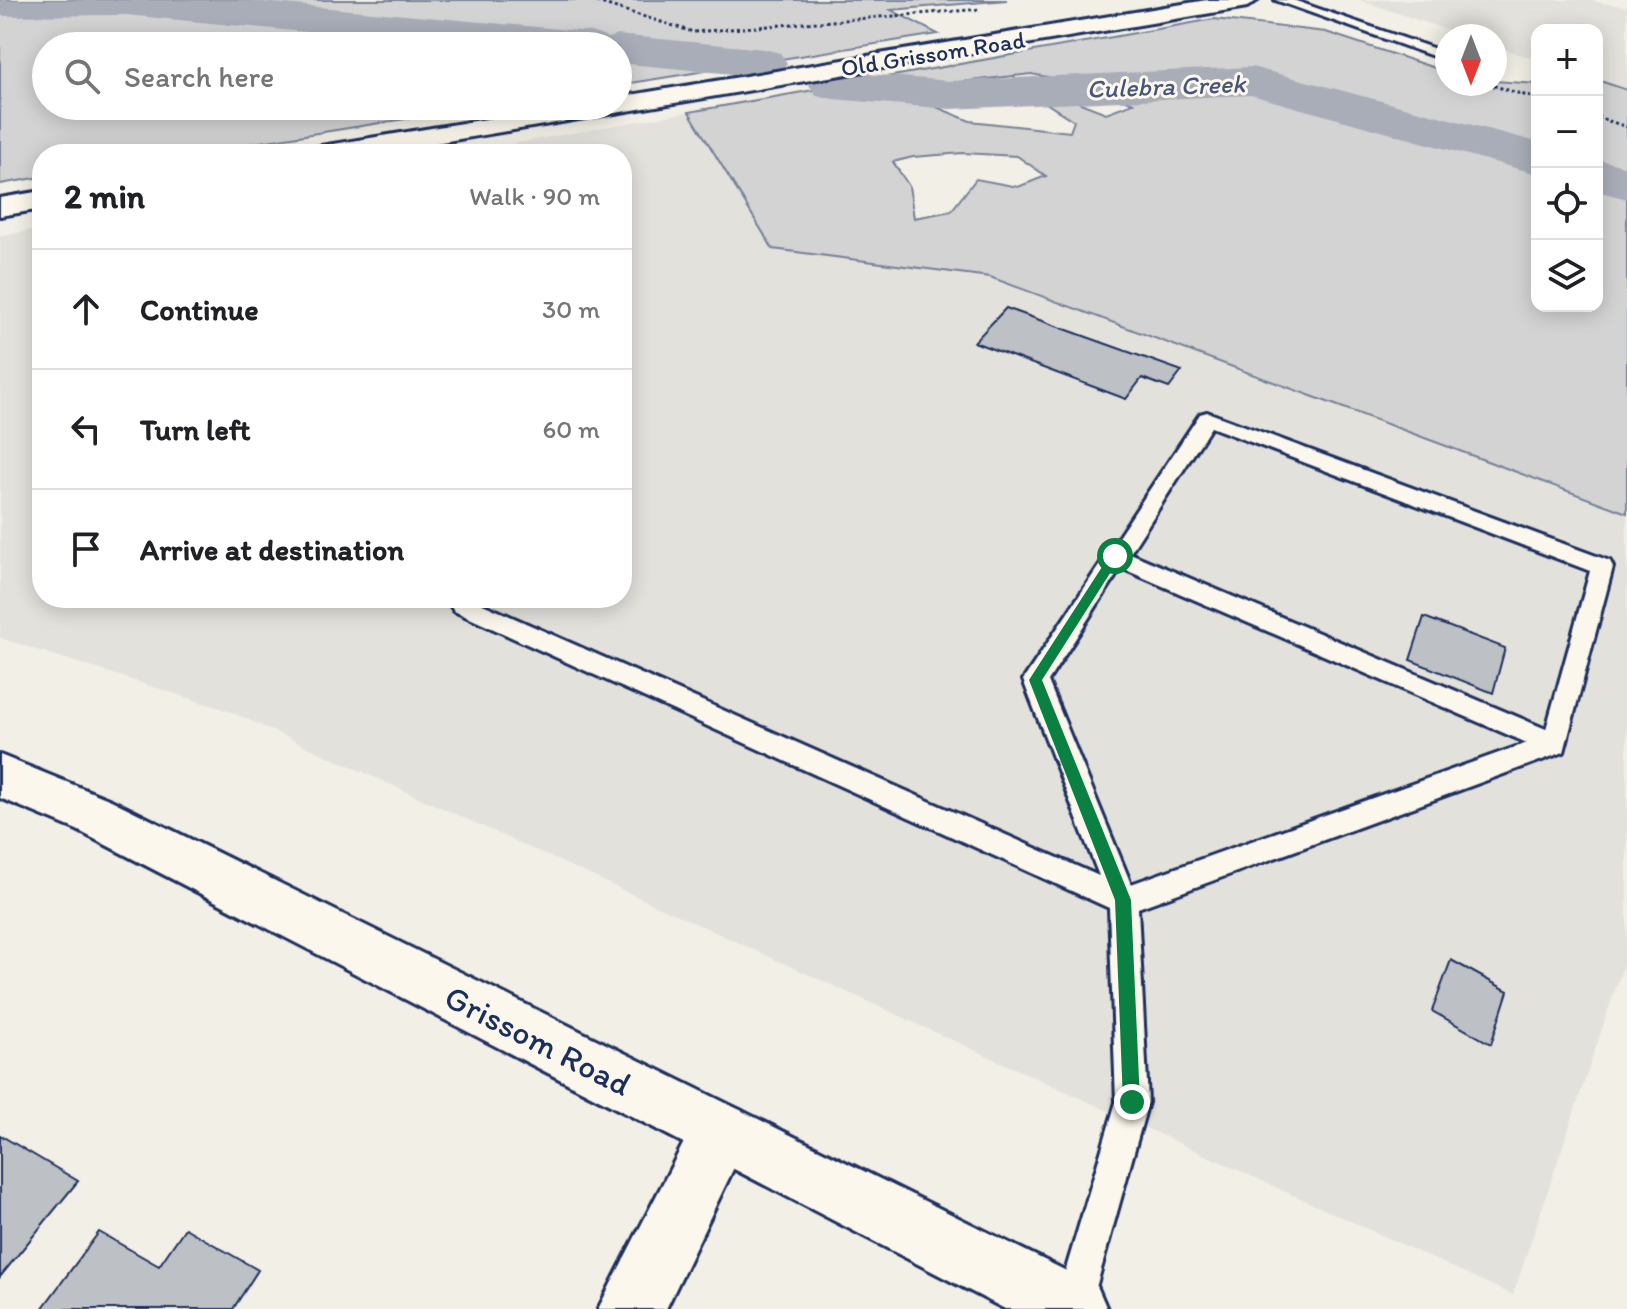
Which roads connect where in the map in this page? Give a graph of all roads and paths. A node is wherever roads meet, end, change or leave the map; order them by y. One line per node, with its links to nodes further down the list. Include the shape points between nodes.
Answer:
1 (591, 0): 4 (path, via 693,32)
2 (1247, 0): 8 (street, Old Grissom Road)
3 (1281, 0): 5 (lane)
4 (989, 9)
5 (1435, 53)
6 (1507, 84): 7 (path)
7 (1531, 96)
8 (632, 103)
9 (1603, 119): 11 (path)
10 (530, 120): 12 (street, Old Grissom Road)
11 (1627, 127)
12 (382, 144)
13 (32, 202): 14 (street)
14 (0, 207)
15 (1115, 556): 17 (lane); 17 (lane, via 1207,418 1602,567); 19 (lane, via 1035,680)
16 (469, 608): 19 (lane)
17 (1555, 744): 19 (lane)
18 (0, 776): 20 (street, Grissom Road, via 94,815)
19 (1123, 900): 21 (lane, via 1132,1102)
20 (721, 1132): 21 (street, Grissom Road); 22 (street)
21 (1073, 1308)
22 (631, 1309)

